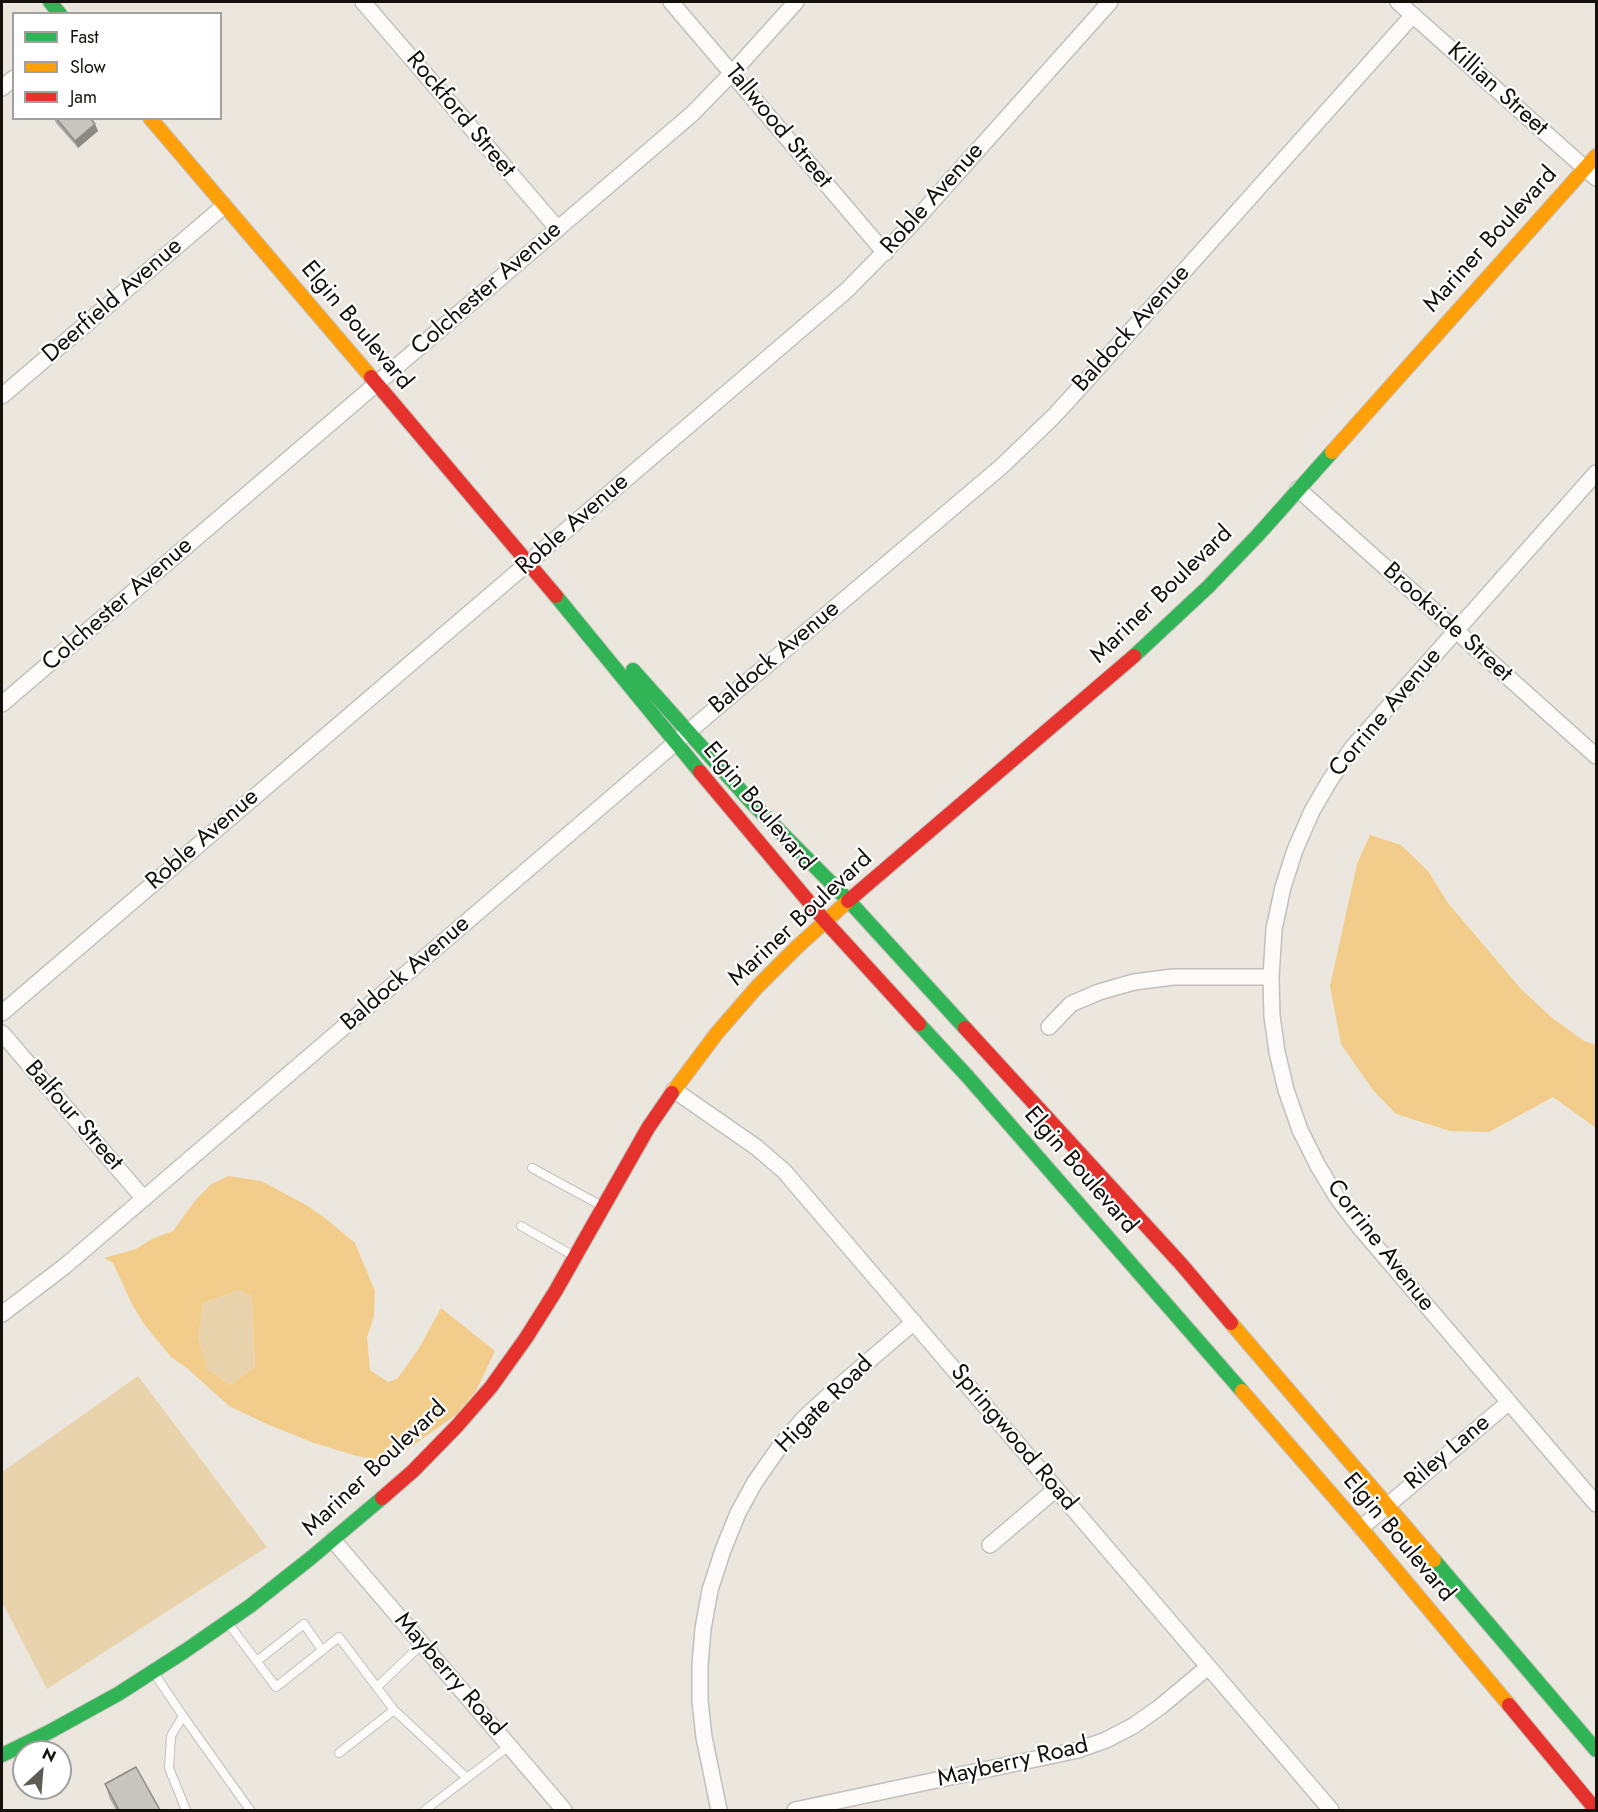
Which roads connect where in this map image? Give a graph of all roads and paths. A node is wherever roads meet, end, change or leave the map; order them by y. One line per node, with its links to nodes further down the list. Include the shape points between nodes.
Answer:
1 (363, 2): 12 (street, Rockford Street)
2 (671, 2): 7 (street, Tallwood Street)
3 (796, 2): 7 (street, Colchester Avenue)
4 (1110, 2): 13 (street, Roble Avenue)
5 (1398, 2): 6 (street, Killian Street)
6 (1413, 15): 10 (street, Killian Street); 21 (street, Baldock Avenue, via 1054,416 1002,466)
7 (732, 73): 12 (street, Colchester Avenue, via 692,114); 13 (street, Tallwood Street)
8 (152, 120): 11 (main road, Elgin Boulevard)
9 (1596, 156): 10 (main road, Mariner Boulevard)
10 (1591, 173): 17 (main road, Mariner Boulevard)
11 (224, 206): 14 (main road, Elgin Boulevard); 15 (street, Deerfield Avenue)
12 (558, 229): 14 (street, Colchester Avenue)
13 (885, 253): 18 (street, Roble Avenue, via 847,290)
14 (376, 384): 18 (main road, Elgin Boulevard); 20 (street, Colchester Avenue)
15 (2, 396)
16 (1596, 473): 19 (street, Corrine Avenue)
17 (1298, 489): 19 (street, Brookside Street); 24 (main road, Mariner Boulevard, via 1153,640)
18 (529, 562): 21 (main road, Elgin Boulevard, via 559,586); 22 (main road, Elgin Boulevard); 27 (street, Roble Avenue)
19 (1456, 630): 23 (street, Brookside Street); 26 (street, Corrine Avenue, via 1353,748 1312,811 1283,887 1274,929)
20 (2, 704)
21 (688, 732): 22 (street, Baldock Avenue); 24 (main road, Elgin Boulevard)
22 (675, 743): 25 (main road, Elgin Boulevard); 32 (street, Baldock Avenue)
23 (1596, 756)
24 (849, 901): 25 (main road, Mariner Boulevard); 41 (main road, Elgin Boulevard, via 1182,1265)
25 (825, 921): 30 (main road, Mariner Boulevard, via 757,987); 42 (main road, Elgin Boulevard, via 976,1086)
26 (1271, 977): 28 (street, via 1173,976 1134,982 1071,1004); 38 (street, Corrine Avenue, via 1273,1025 1286,1090 1317,1166 1361,1230)
27 (2, 1013)
28 (1049, 1027)
29 (2, 1033): 32 (street, Balfour Street)
30 (674, 1090): 33 (main road, Mariner Boulevard); 37 (street, Springwood Road, via 784,1171)
31 (532, 1168): 33 (lane)
32 (144, 1199): 36 (street, Baldock Avenue)
33 (604, 1206): 35 (main road, Mariner Boulevard)
34 (521, 1226): 35 (lane)
35 (575, 1257): 43 (main road, Mariner Boulevard, via 491,1387 413,1471)
36 (2, 1314)
37 (914, 1322): 39 (street, Springwood Road); 65 (street, Higate Road, via 803,1419 747,1497 723,1550 708,1600 700,1665 704,1737)
38 (1509, 1402): 40 (street, Corrine Avenue); 41 (street, Riley Lane)
39 (1056, 1489): 44 (street); 51 (street, Springwood Road)
40 (1596, 1504)
41 (1388, 1505): 42 (street, Riley Lane); 57 (main road, Elgin Boulevard)
42 (1361, 1528): 68 (main road, Elgin Boulevard)
43 (333, 1540): 45 (main road, Mariner Boulevard); 46 (street, Mayberry Road)
44 (990, 1545)
45 (227, 1622): 49 (lane); 52 (main road, Mariner Boulevard)
46 (422, 1644): 53 (lane); 56 (street, Mayberry Road)
47 (322, 1650): 49 (lane, via 304,1624); 50 (lane); 53 (lane, via 339,1637)
48 (301, 1655): 50 (lane)
49 (257, 1661): 50 (lane, via 276,1687)
50 (307, 1663)
51 (1208, 1666): 66 (street, Mayberry Road, via 1160,1707 1106,1740 1067,1753); 67 (street, Springwood Road)
52 (153, 1672): 55 (lane); 59 (main road, Mariner Boulevard)
53 (376, 1687): 54 (lane)
54 (394, 1710): 58 (lane); 60 (lane)
55 (183, 1716): 61 (lane, via 171,1736 169,1768); 62 (lane)
56 (509, 1746): 60 (lane); 64 (street, Mayberry Road)
57 (1596, 1750)
58 (339, 1753)
59 (2, 1755)
60 (467, 1778): 63 (lane)
61 (186, 1810)
62 (250, 1810)
63 (425, 1810)
64 (564, 1810)
65 (719, 1810)
66 (795, 1810)
67 (1331, 1810)
68 (1596, 1810)

